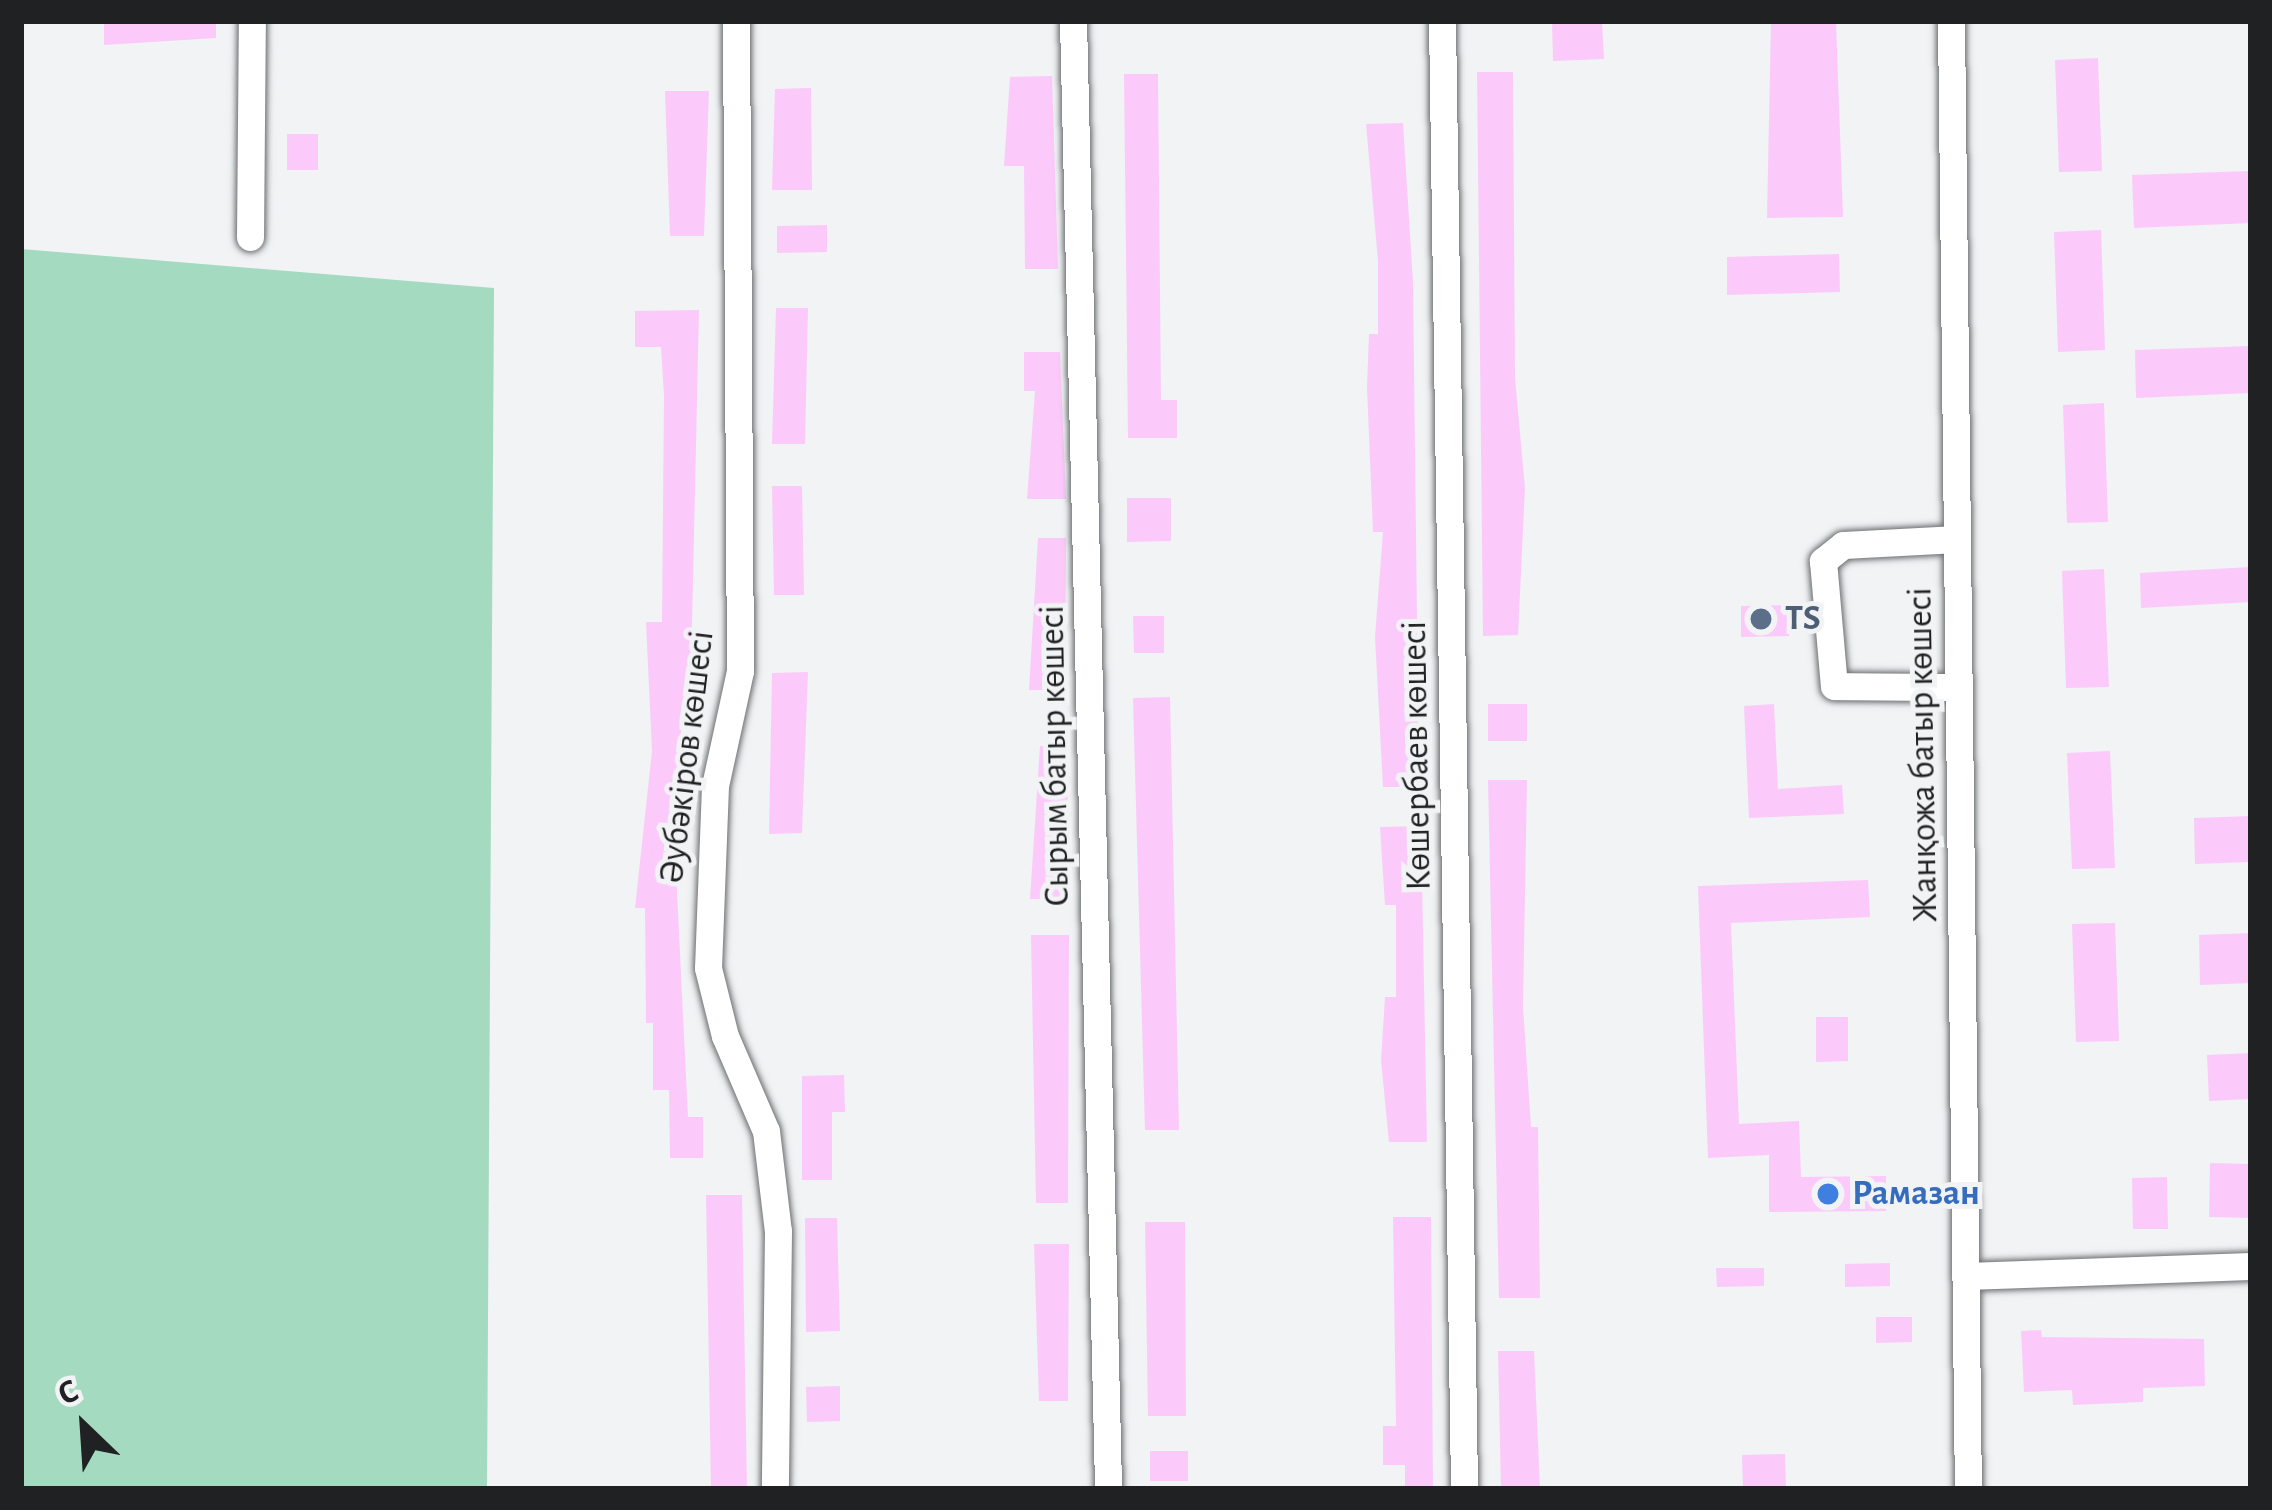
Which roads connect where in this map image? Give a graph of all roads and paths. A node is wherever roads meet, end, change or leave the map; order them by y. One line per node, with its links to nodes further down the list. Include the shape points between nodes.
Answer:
1 (252, 21): 6 (street)
2 (736, 21): 11 (street, Әубәкіров көшесі, via 740,671 715,787 708,968 725,1036 766,1131 778,1231)
3 (1073, 21): 12 (street, Сырым батыр көшесі)
4 (1442, 21): 13 (street, Көшербаев көшесі)
5 (1951, 21): 7 (street, Жанқожа батыр көшесі)
6 (250, 237)
7 (1957, 539): 8 (street, Жанқожа батыр көшесі); 8 (street, via 1843,545 1823,561 1834,686)
8 (1958, 687): 10 (street, Жанқожа батыр көшесі)
9 (2251, 1266): 10 (street)
10 (1966, 1276): 14 (street, Жанқожа батыр көшесі)
11 (775, 1489)
12 (1108, 1489)
13 (1464, 1489)
14 (1968, 1489)

